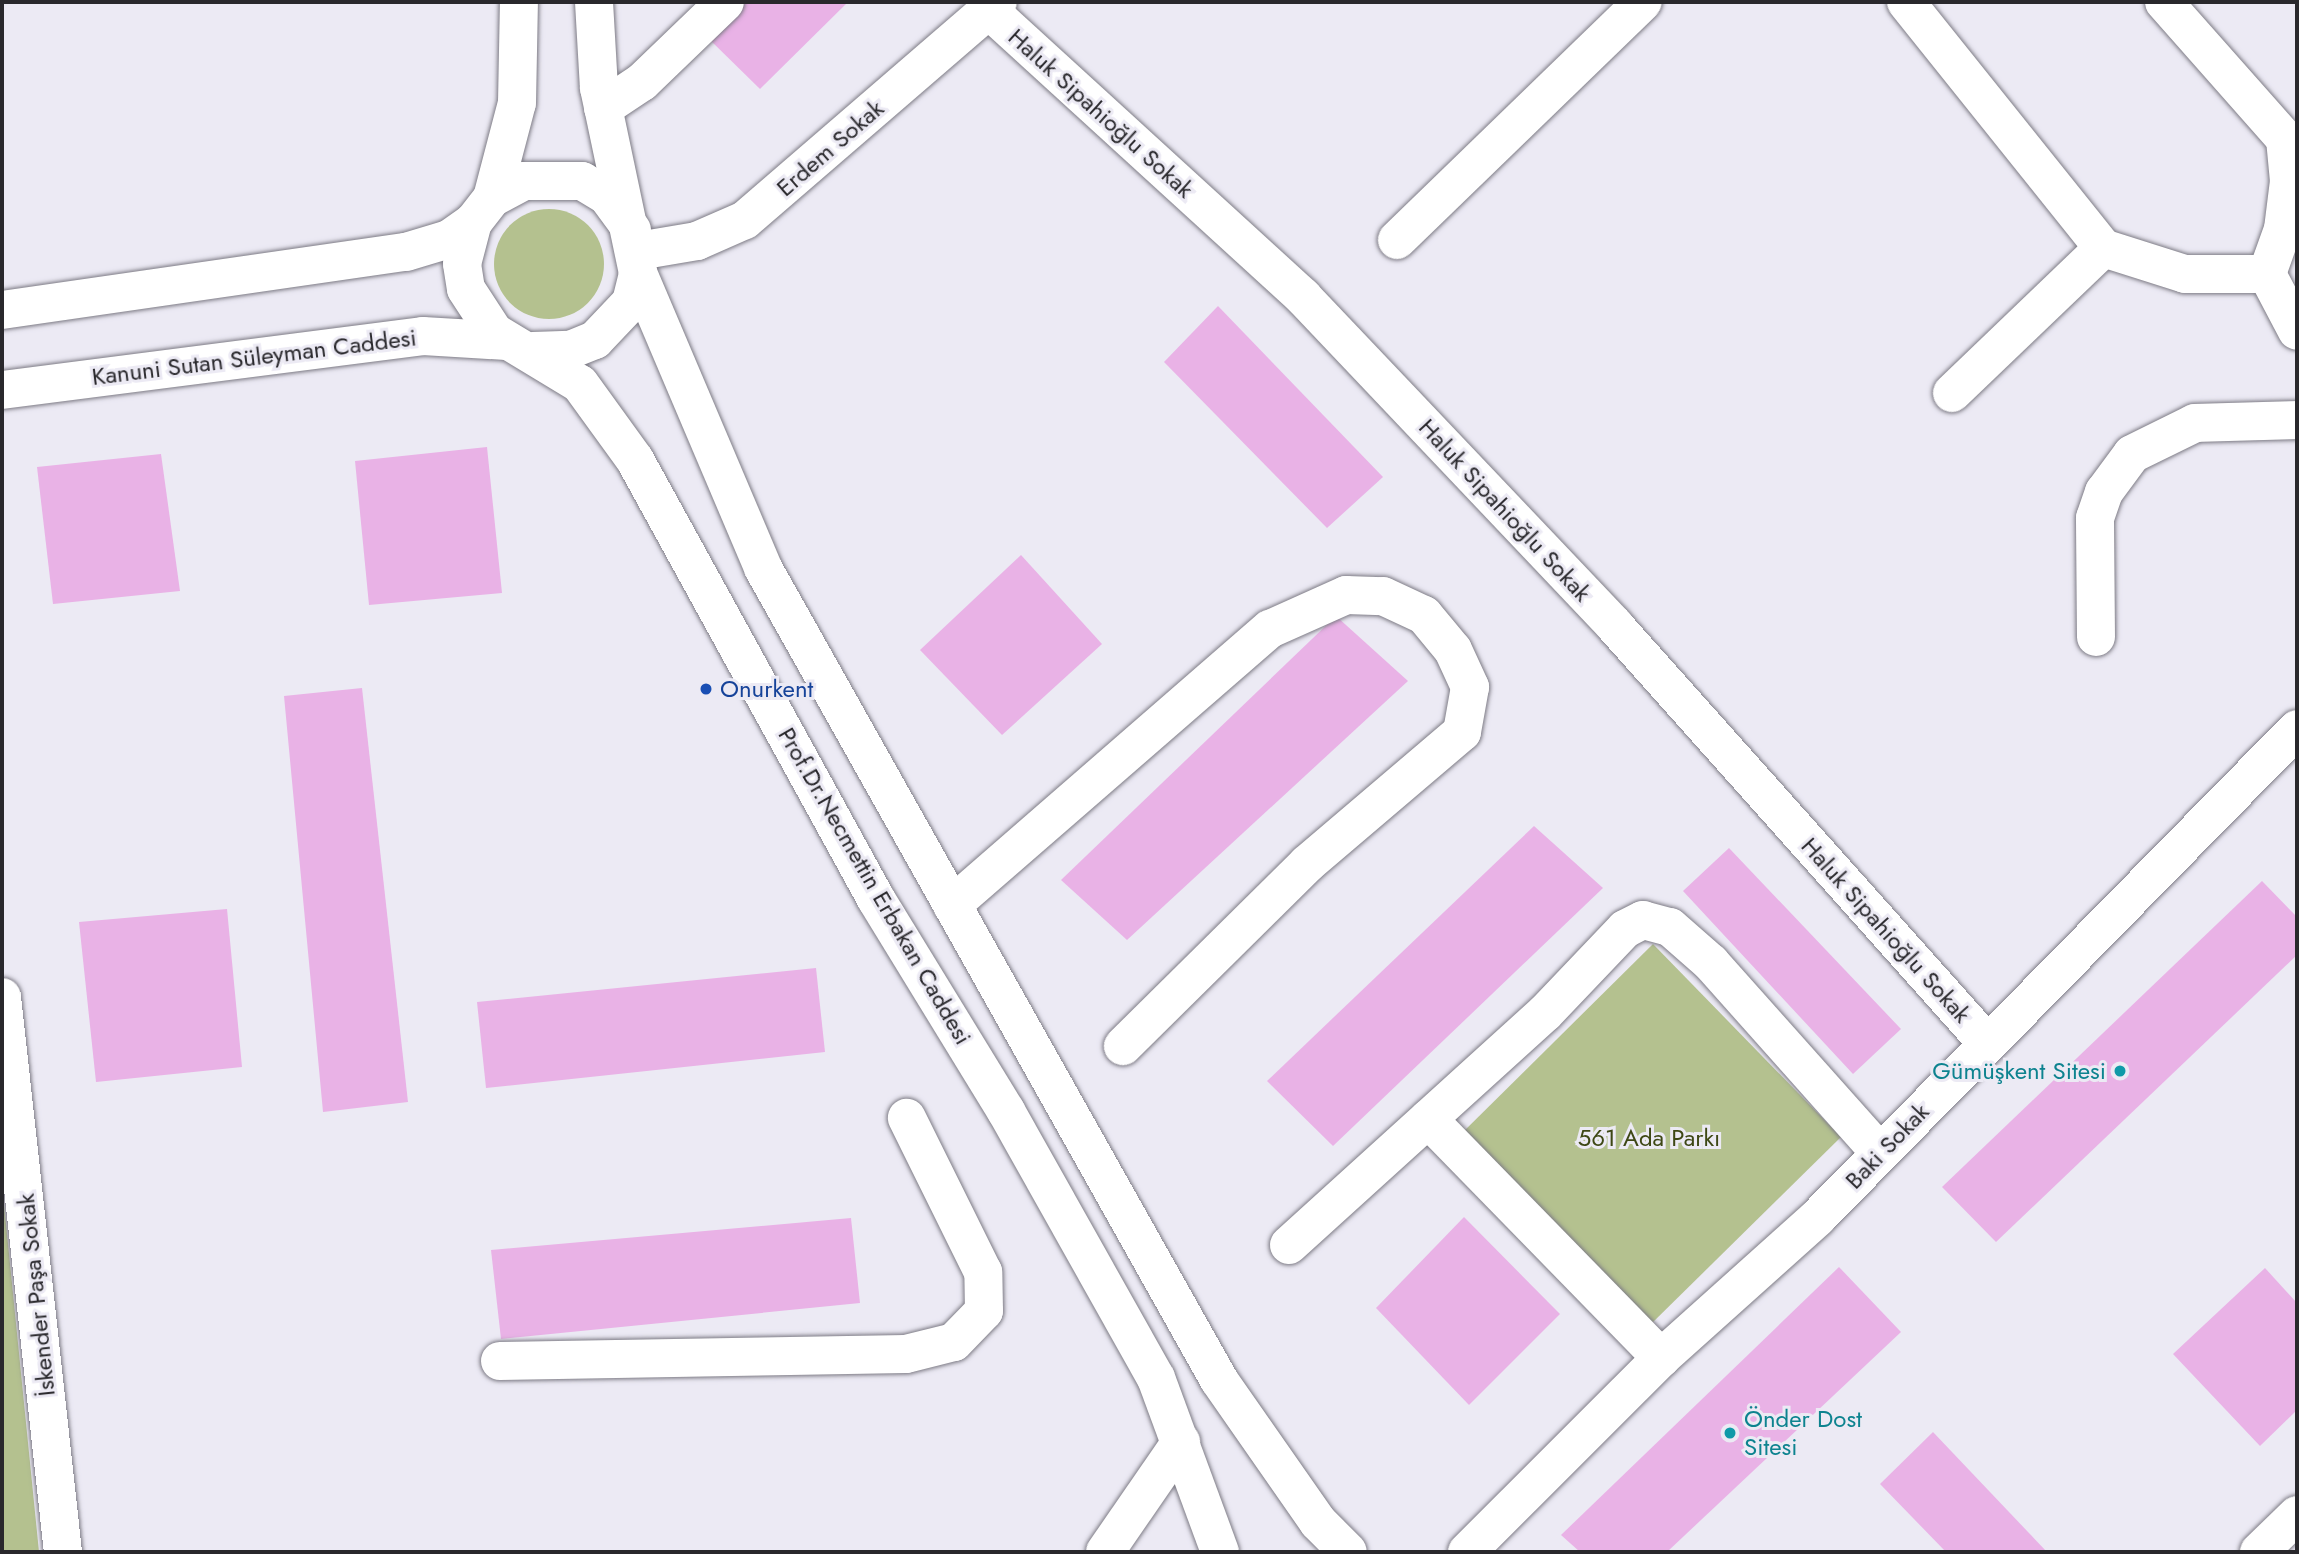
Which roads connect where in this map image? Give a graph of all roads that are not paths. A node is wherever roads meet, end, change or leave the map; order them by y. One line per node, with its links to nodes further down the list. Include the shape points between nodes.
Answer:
1 (519, 2): 9 (main road, Prof.Dr.Necmettin Erbakan Caddesi, via 512,138)
2 (594, 2): 8 (main road)
3 (725, 2): 8 (main road, via 642,82)
4 (1643, 2): 10 (main road)
5 (1906, 2): 11 (main road)
6 (2164, 2): 13 (main road, via 2285,139 2288,193)
7 (994, 6): 12 (main road, Erdem Sokak, via 745,220 697,241); 24 (main road, Haluk Sipahioğlu Sokak, via 1303,297 1614,625)
8 (603, 108): 12 (main road)
9 (483, 210): 12 (main road, via 524,181 582,181 607,196); 14 (main road, via 449,239 406,252); 16 (main road, Prof.Dr.Necmettin Erbakan Caddesi, via 462,264 466,289 477,313)
10 (1397, 240)
11 (2103, 248): 13 (main road, via 2185,274); 18 (main road)
12 (636, 251): 16 (main road, via 631,302 595,341 570,350); 22 (main road, via 763,568)
13 (2267, 274): 15 (main road)
14 (2, 310)
15 (2297, 331)
16 (520, 346): 17 (main road, Kanuni Sutan Süleyman Caddesi, via 423,336); 32 (main road, Prof.Dr.Necmettin Erbakan Caddesi, via 600,404 635,460 876,899 1112,1298 1156,1378)
17 (2, 390)
18 (1952, 393)
19 (2297, 420): 20 (main road, via 2195,423 2133,454 2104,492 2095,518)
20 (2096, 638)
21 (2293, 740): 24 (main road, Baki Sokak)
22 (952, 905): 25 (main road, via 1270,629 1346,595 1383,596 1424,615 1452,650 1470,687 1462,732 1307,864); 37 (main road, via 1219,1380 1318,1522)
23 (2, 997): 34 (main road, İskender Paşa Sokak)
24 (1987, 1043): 28 (main road, Baki Sokak)
25 (1123, 1046)
26 (907, 1118): 31 (main road, via 983,1272 984,1311 954,1342 906,1354)
27 (1428, 1119): 28 (main road, via 1625,929 1651,920 1670,927 1711,963); 29 (main road); 30 (main road)
28 (1880, 1153): 30 (main road, Baki Sokak)
29 (1289, 1245)
30 (1661, 1358): 38 (main road, Baki Sokak)
31 (500, 1362)
32 (1181, 1442): 35 (main road); 36 (main road, Prof.Dr.Necmettin Erbakan Caddesi)
33 (2297, 1515): 39 (main road)
34 (63, 1552)
35 (1105, 1552)
36 (1220, 1552)
37 (1348, 1552)
38 (1467, 1552)
39 (2259, 1552)

